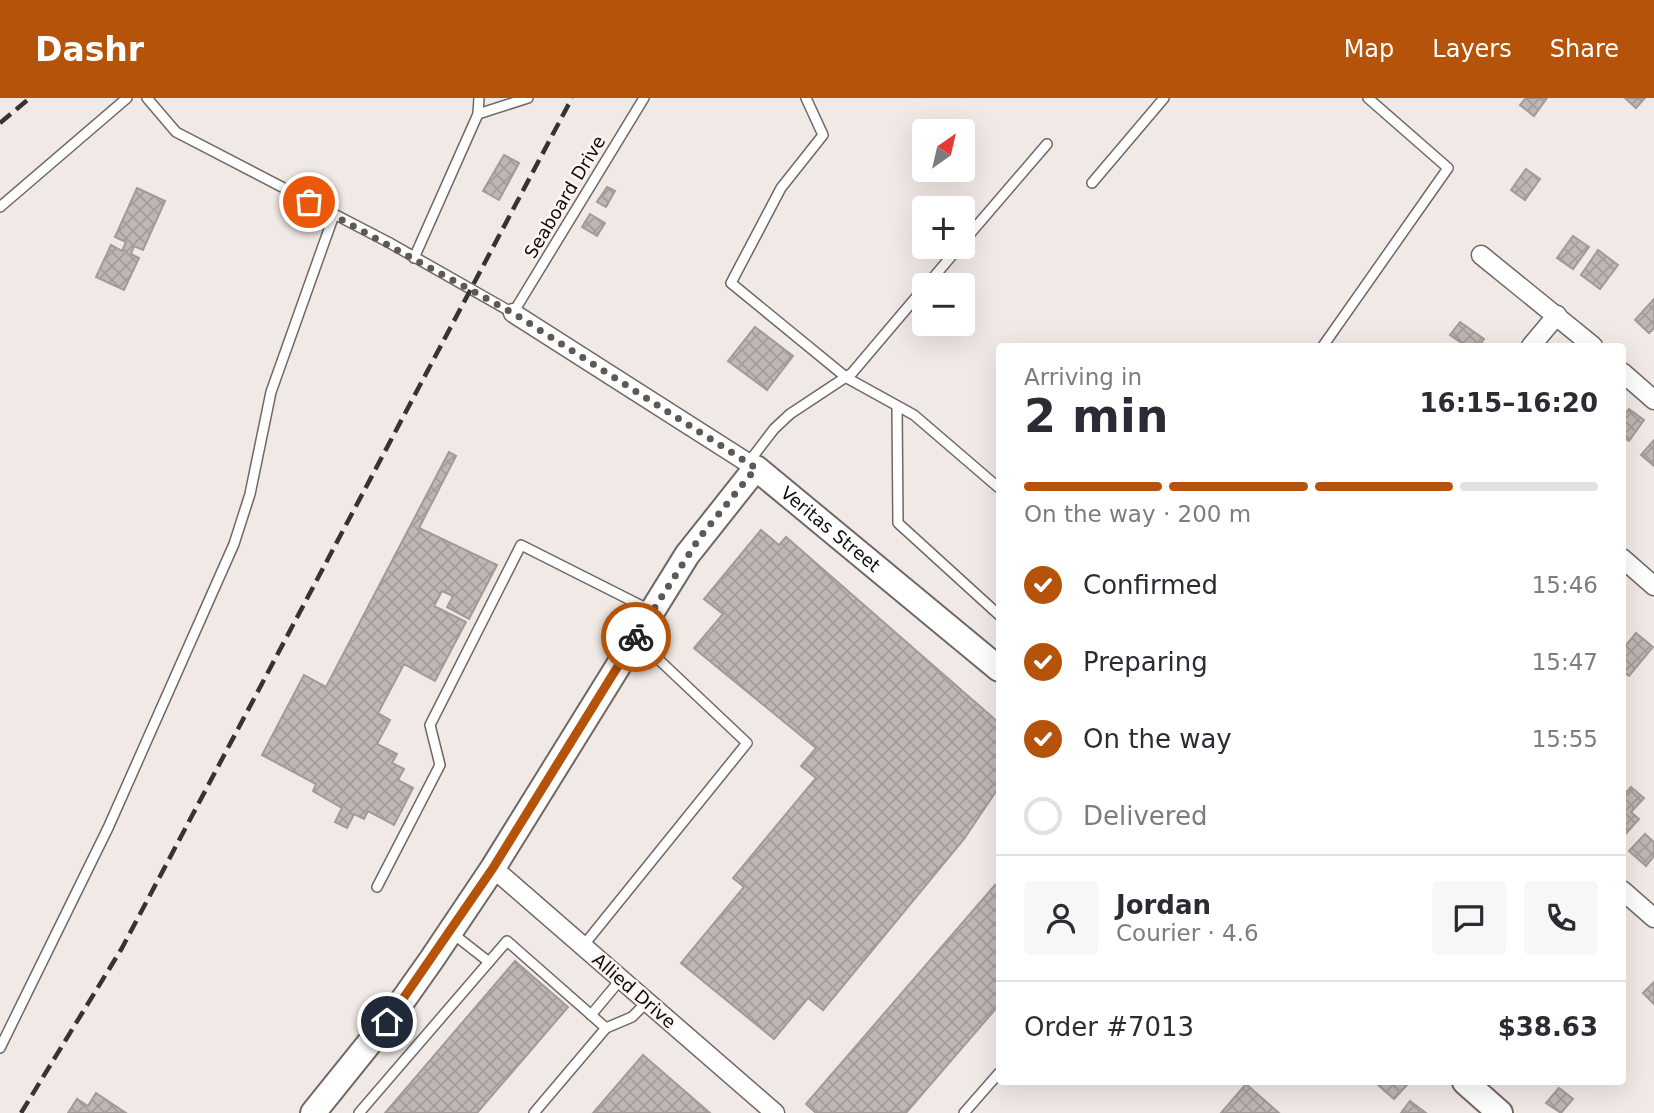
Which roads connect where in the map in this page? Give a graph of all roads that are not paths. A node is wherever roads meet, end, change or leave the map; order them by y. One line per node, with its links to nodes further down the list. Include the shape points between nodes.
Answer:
1 (127, 98): 12 (lane)
2 (146, 98): 13 (lane, via 176,132)
3 (479, 98): 9 (lane)
4 (528, 98): 9 (lane)
5 (644, 98): 20 (lane, Seaboard Drive)
6 (806, 98): 26 (lane, via 823,135 781,188 731,283)
7 (1164, 98): 11 (lane)
8 (1368, 98): 22 (lane, via 1448,168)
9 (478, 114): 16 (lane)
10 (1047, 144): 14 (lane)
11 (1092, 183)
12 (0, 207)
13 (334, 215): 16 (lane); 48 (lane, via 271,392 250,494 234,544 108,828)
14 (975, 229)
15 (1481, 255): 21 (street)
16 (414, 258): 20 (lane)
17 (949, 259): 18 (lane)
18 (937, 273)
19 (912, 302): 26 (lane)
20 (513, 313): 29 (street, Veritas Street)
21 (1557, 315): 23 (street); 24 (street)
22 (1325, 343)
23 (1534, 343)
24 (1590, 343)
25 (1626, 376): 27 (street)
26 (847, 378): 28 (lane); 29 (lane, via 790,414 774,429)
27 (1654, 400)
28 (897, 406): 30 (lane, via 914,415); 34 (lane, via 898,523)
29 (752, 466): 33 (street); 36 (street, Veritas Street)
30 (996, 485)
31 (1626, 562): 32 (street)
32 (1654, 586)
33 (652, 611): 35 (street); 38 (lane, via 521,545 430,725 440,765)
34 (996, 612)
35 (635, 638): 37 (street); 42 (lane, via 747,743)
36 (996, 666)
37 (493, 868): 41 (street); 42 (street, Allied Drive)
38 (377, 887)
39 (1626, 894): 40 (street)
40 (1654, 918)
41 (450, 931): 43 (lane); 51 (street, via 396,1010)
42 (583, 946): 44 (street, Allied Drive)
43 (489, 962): 46 (lane, via 507,941); 52 (lane)
44 (621, 979): 45 (street, Allied Drive); 46 (lane)
45 (647, 1002): 47 (lane, via 632,1017); 54 (street, Allied Drive)
46 (591, 1015): 47 (lane)
47 (606, 1028): 53 (lane)
48 (0, 1048)
49 (996, 1076): 55 (lane)
50 (1468, 1085): 56 (street)
51 (313, 1113)
52 (359, 1113)
53 (534, 1113)
54 (775, 1113)
55 (964, 1113)
56 (1500, 1113)

